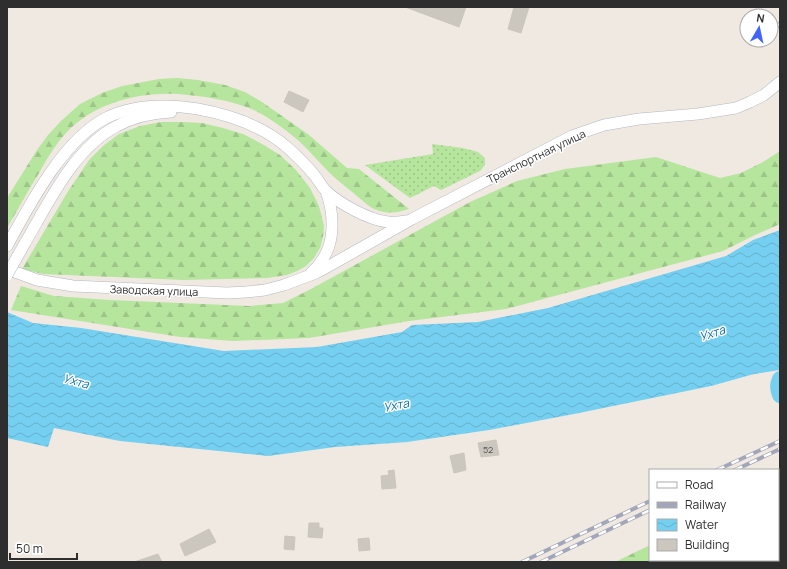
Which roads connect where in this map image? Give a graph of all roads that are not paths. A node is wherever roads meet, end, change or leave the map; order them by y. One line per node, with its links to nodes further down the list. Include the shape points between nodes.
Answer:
1 (780, 82): 4 (street, Транспортная улица, via 764,95 736,108 639,119 604,125 572,136)
2 (215, 113): 3 (street, via 264,130 288,148); 5 (street, via 158,106 127,110 99,122 85,132 59,161); 7 (street, bridge, via 159,113 137,118 110,130 87,149 69,170)
3 (326, 191): 4 (street, via 350,207 382,221 400,222); 8 (street, via 331,213 329,245 321,262)
4 (412, 219): 8 (street, Транспортная улица, via 329,266)
5 (7, 246)
6 (7, 269): 8 (street, Заводская улица, via 38,280 73,286 227,293 265,290)
7 (7, 275)
8 (302, 278)

